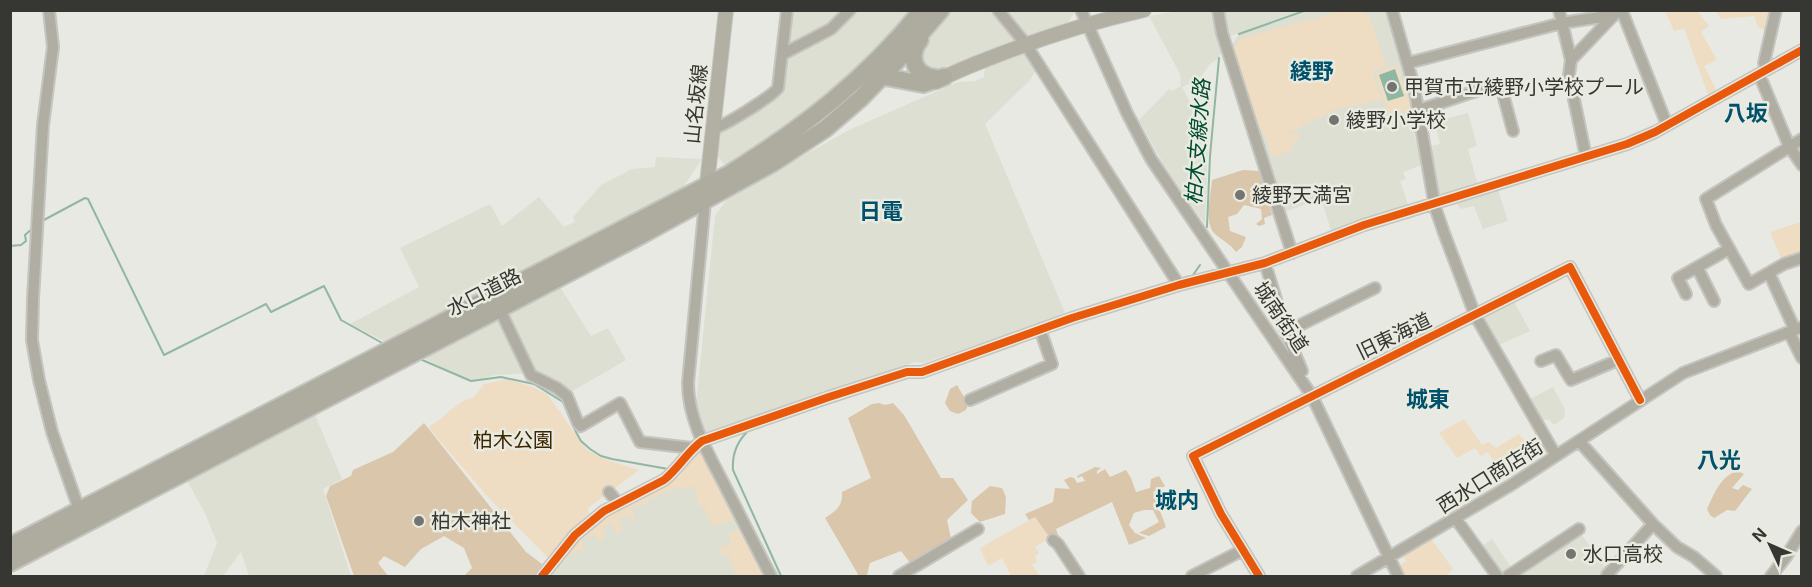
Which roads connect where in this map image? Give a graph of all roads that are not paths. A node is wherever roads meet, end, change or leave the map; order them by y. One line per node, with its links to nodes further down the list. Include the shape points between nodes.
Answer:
1 (49, 10): 66 (street, via 53,56 43,125 32,340 52,432)
2 (726, 10): 30 (main road, 山名坂線)
3 (787, 10): 20 (street)
4 (850, 10): 20 (street, via 831,29)
5 (922, 10): 29 (highway, 水口道路, via 861,77)
6 (998, 10): 18 (street)
7 (1081, 10): 17 (street, 城南街道)
8 (1144, 10): 17 (main road)
9 (1218, 10): 38 (street)
10 (1392, 10): 22 (street)
11 (1559, 10): 16 (street)
12 (1776, 10): 23 (street)
13 (1617, 12): 15 (street); 21 (street); 27 (street, via 1624,16)
14 (940, 13): 24 (highway, via 913,52 919,71 929,77); 25 (highway, 水口道路)
15 (1601, 13): 16 (street)
16 (1562, 23): 21 (street); 22 (street)
17 (1086, 24): 18 (main road); 42 (street, 城南街道, via 1151,159)
18 (1025, 43): 24 (main road); 44 (street)
19 (1802, 50): 23 (street)
20 (783, 54): 30 (street, via 776,91)
21 (1571, 60): 33 (street, via 1569,75)
22 (1408, 63): 26 (street)
23 (1763, 72): 27 (street); 32 (street)
24 (940, 77): 25 (highway, via 923,84)
25 (879, 80): 29 (highway, via 867,76 820,118); 35 (highway, 水口道路, via 803,145)
26 (1419, 110): 28 (street, via 1500,83); 36 (street)
27 (1667, 125): 33 (street, via 1628,144)
28 (1509, 126)
29 (800, 128): 35 (highway, 水口道路)
30 (712, 129): 35 (main road, 山名坂線)
31 (1802, 139): 32 (street)
32 (1790, 146): 34 (street); 37 (street, via 1706,198)
33 (1586, 157): 36 (street)
34 (1802, 165)
35 (706, 194): 48 (highway, 水口道路); 60 (street, via 688,383 690,409); 66 (highway, 水口道路)
36 (1435, 202): 38 (street); 49 (street)
37 (1729, 249): 41 (street); 43 (street, via 1749,284)
38 (1292, 253): 40 (street)
39 (1802, 258): 43 (street)
40 (1265, 263): 42 (street); 52 (street)
41 (1697, 267): 46 (street, via 1678,278); 47 (street)
42 (1230, 273): 44 (street); 56 (street, 城南街道)
43 (1769, 273): 51 (street)
44 (1179, 285): 50 (street)
45 (1375, 288): 52 (street)
46 (1686, 294)
47 (1714, 301)
48 (499, 308): 62 (street, via 531,375 567,396 581,426 620,403 640,442); 66 (highway, 水口道路)
49 (1475, 315): 54 (street, 旧東海道, via 1570,267); 57 (street, 旧東海道); 63 (street)
50 (1040, 329): 58 (street, via 1052,364); 60 (street, via 922,372 907,372)
51 (1795, 330): 53 (street); 59 (street, via 1683,373)
52 (1286, 332): 56 (street)
53 (1802, 358)
54 (1618, 360): 55 (street, via 1571,380 1556,355); 59 (street, 旧東海道)
55 (1541, 362)
56 (1305, 385): 57 (street, 城南街道)
57 (1312, 396): 74 (street, 旧東海道, via 1193,456); 75 (street, 城南街道)
58 (970, 400)
59 (1640, 400): 61 (street, 西水口商店街)
60 (702, 441): 62 (street); 79 (street)
61 (1579, 441): 63 (street, 西水口商店街); 68 (street)
62 (692, 448): 65 (street, via 664,480)
63 (1556, 456): 67 (street, 西水口商店街)
64 (609, 492): 65 (street)
65 (618, 503): 78 (street, via 575,535)
66 (81, 518): 73 (highway, 水口道路); 76 (highway, 水口道路)
67 (1455, 519): 75 (street, 西水口商店街); 86 (street)
68 (1653, 524): 77 (street); 88 (street)
69 (978, 529): 80 (street)
70 (1579, 529): 87 (street)
71 (1802, 531): 89 (street)
72 (1053, 540): 81 (street)
73 (10, 546)
74 (1243, 550): 82 (street); 83 (street)
75 (1390, 558): 84 (street, 西水口商店街); 85 (street, 城南街道)
76 (10, 563)
77 (1607, 575)
78 (542, 576)
79 (771, 576)
80 (898, 576)
81 (1079, 576)
82 (1192, 576)
83 (1259, 576)
84 (1357, 576)
85 (1398, 576)
86 (1497, 576)
87 (1508, 576)
88 (1712, 576)
89 (1771, 576)

